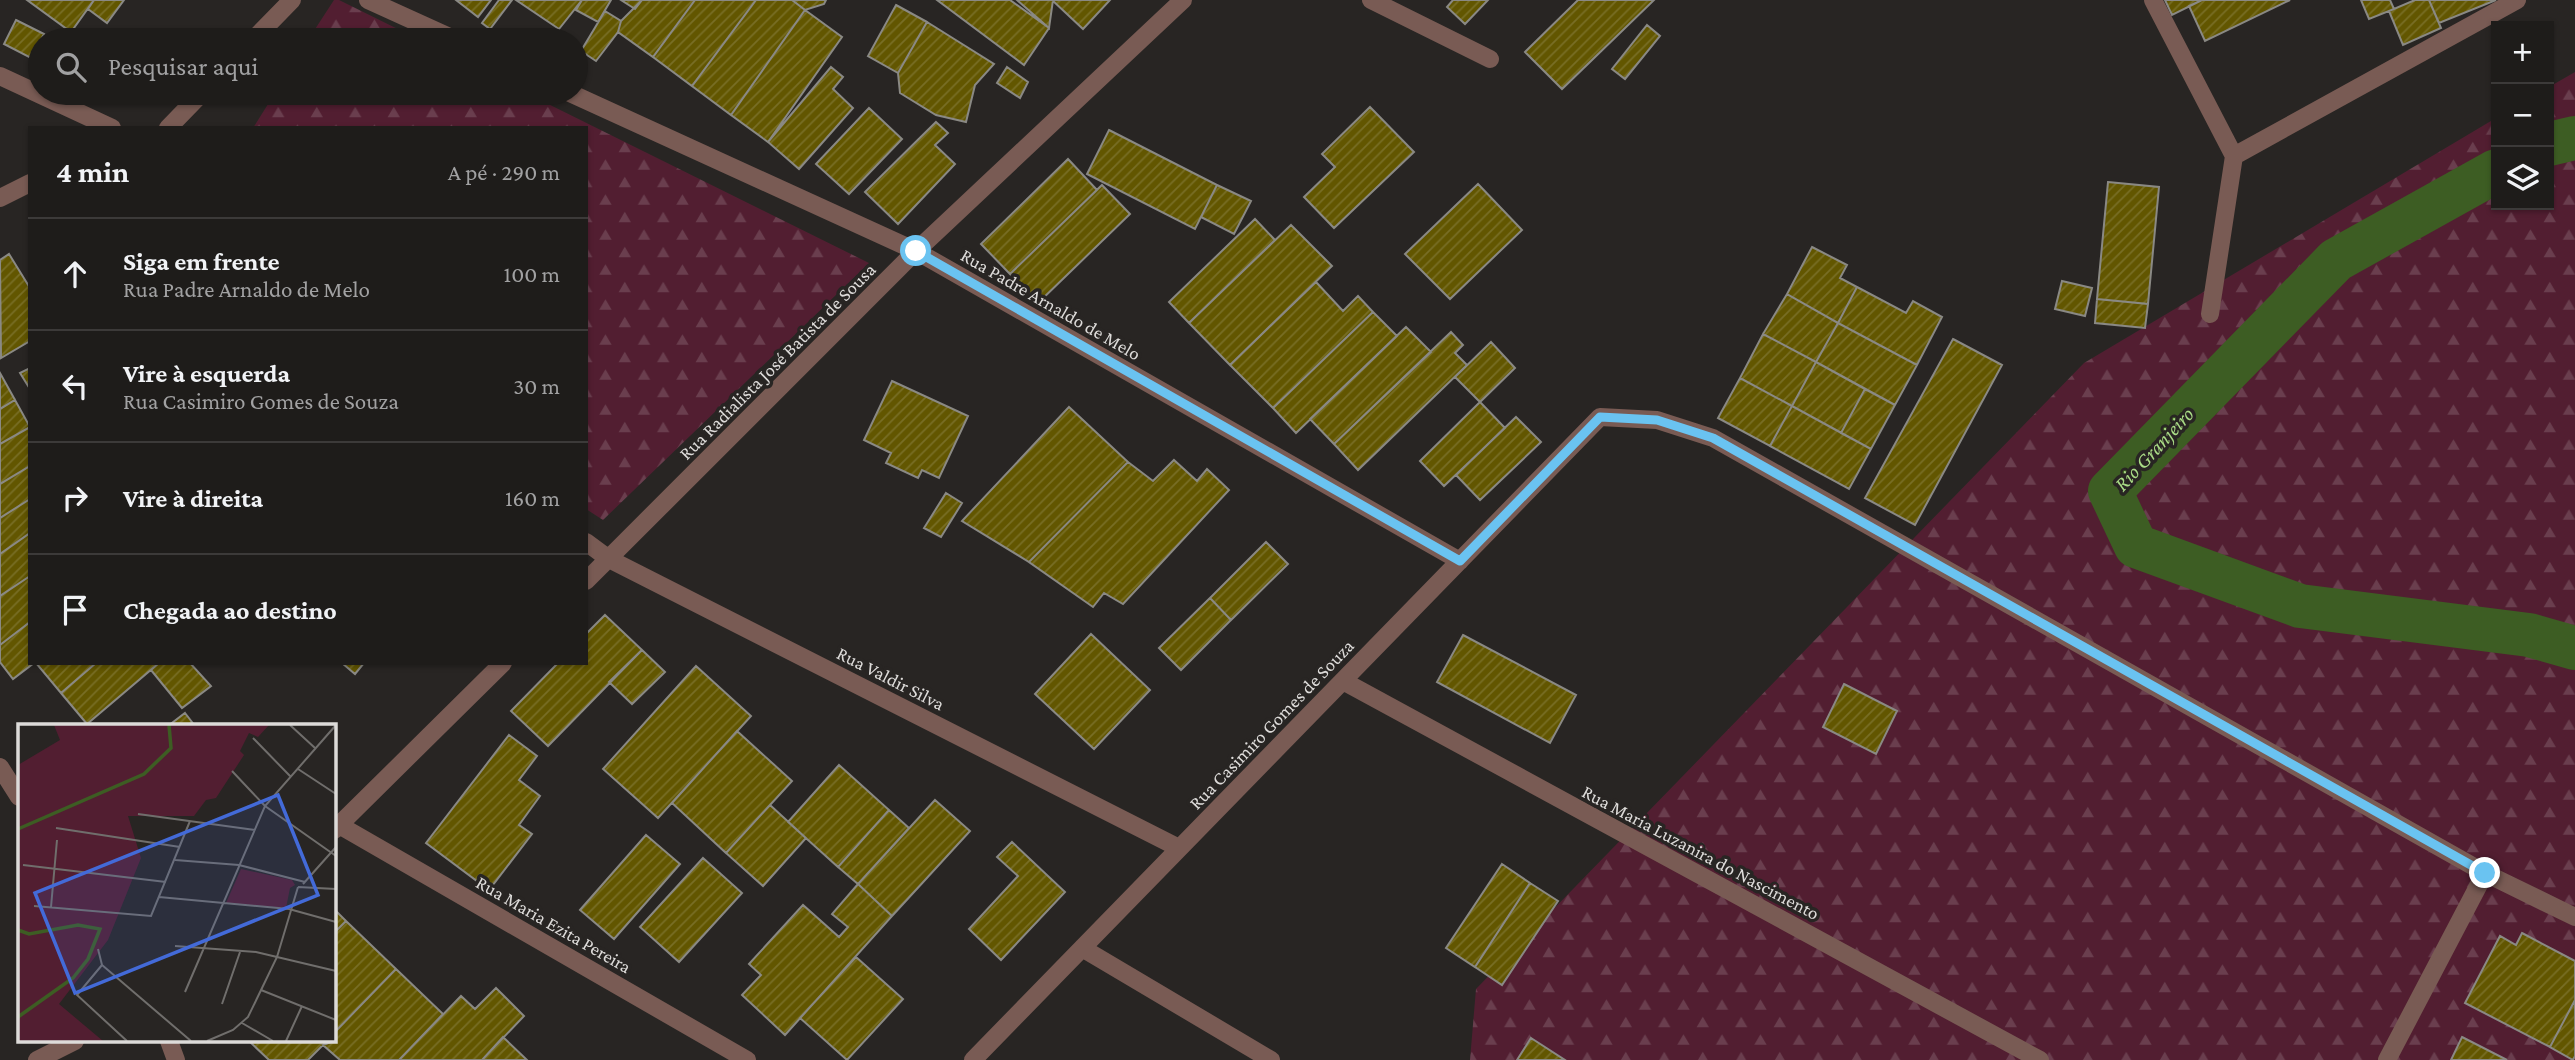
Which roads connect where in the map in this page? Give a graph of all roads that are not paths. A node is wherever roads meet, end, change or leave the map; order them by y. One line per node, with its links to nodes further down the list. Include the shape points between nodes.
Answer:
1 (292, 0): 7 (street)
2 (368, 0): 8 (street)
3 (1183, 0): 20 (street, Rua Radialista José Batista de Sousa)
4 (1371, 0): 9 (street)
5 (2153, 0): 17 (street)
6 (2517, 0): 17 (street)
7 (265, 28)
8 (430, 28)
9 (1490, 59)
10 (0, 76): 11 (street)
11 (28, 89)
12 (588, 101): 20 (street, Rua Padre Arnaldo de Melo)
13 (62, 105): 15 (street)
14 (190, 105): 16 (street)
15 (108, 126)
16 (170, 126)
17 (2234, 156): 21 (street)
18 (28, 184): 19 (street)
19 (0, 198)
20 (916, 251): 23 (street, Rua Radialista José Batista de Sousa); 24 (street, Rua Padre Arnaldo de Melo)
21 (2210, 314)
22 (588, 543): 23 (street, Rua Valdir Silva)
23 (609, 559): 25 (street, Rua Radialista José Batista de Sousa); 31 (street, Rua Valdir Silva)
24 (1460, 561): 27 (street, Rua Casimiro Gomes de Souza); 32 (street, Rua Casimiro Gomes de Souza, via 1600,417 1657,420 1713,438)
25 (588, 579)
26 (501, 665): 30 (street)
27 (1343, 681): 31 (street, Rua Casimiro Gomes de Souza); 42 (street, Rua Maria Luzanira do Nascimento)
28 (0, 767): 29 (street)
29 (18, 795)
30 (337, 827): 39 (street, Rua Maria Ezita Pereira)
31 (1179, 848): 34 (street, Rua Casimiro Gomes de Souza)
32 (2485, 873): 33 (street); 43 (street)
33 (2575, 917)
34 (1082, 948): 40 (street, Rua Casimiro Gomes de Souza); 41 (street)
35 (73, 1042): 37 (street)
36 (169, 1042): 38 (street)
37 (37, 1060)
38 (176, 1060)
39 (747, 1060)
40 (973, 1060)
41 (1271, 1060)
42 (2040, 1060)
43 (2386, 1060)

